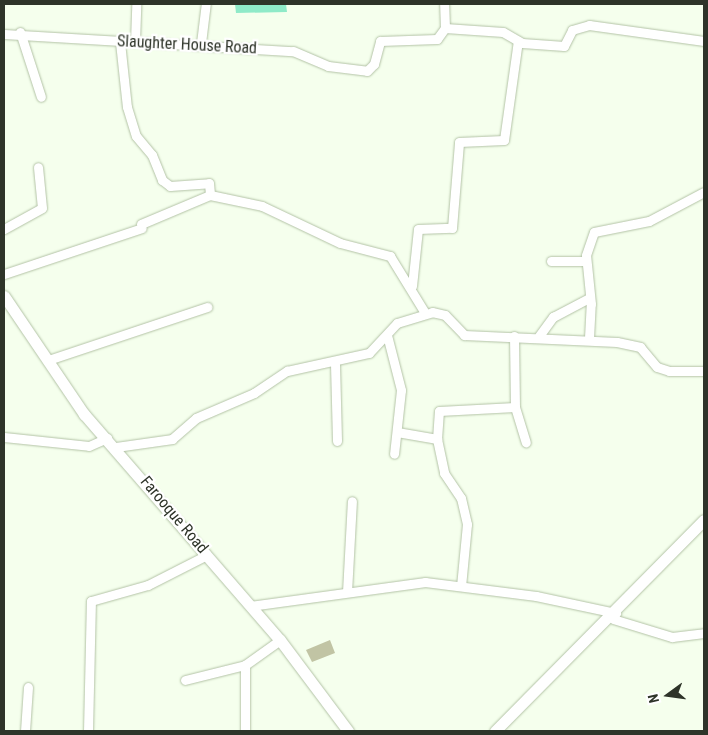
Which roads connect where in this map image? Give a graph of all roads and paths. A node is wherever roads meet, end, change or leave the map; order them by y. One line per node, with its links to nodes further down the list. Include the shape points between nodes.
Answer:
1 (136, 4): 9 (street)
2 (206, 4): 11 (street)
3 (444, 4): 4 (street)
4 (445, 28): 10 (street, via 503,32); 11 (street, Slaughter House Road, via 428,41 380,41 374,64 367,71 335,68 293,51)
5 (20, 32): 6 (street, Slaughter House Road); 8 (street, Slaughter House Road); 12 (street)
6 (4, 34)
7 (704, 41): 10 (street, via 589,25 572,30 564,46)
8 (120, 42): 9 (street, Slaughter House Road); 15 (street, via 127,107 136,136 152,154 162,180 170,186 209,183)
9 (135, 42): 11 (street, Slaughter House Road)
10 (518, 42): 20 (street, via 504,140 459,142 452,228 418,229)
11 (201, 43)
12 (41, 97)
13 (38, 167): 16 (street, via 44,205)
14 (704, 192): 18 (street, via 649,221 594,232)
15 (210, 196): 19 (street, via 142,226); 20 (street, via 262,206 340,243 390,256)
16 (4, 229)
17 (551, 261): 18 (street)
18 (586, 261): 22 (street)
19 (4, 274)
20 (412, 286): 24 (street)
21 (4, 296): 29 (street, Farooque Road)
22 (589, 298): 27 (street, via 553,317); 28 (street)
23 (207, 307): 29 (street)
24 (425, 314): 25 (street, via 397,323); 26 (street, via 445,315 464,334)
25 (387, 335): 30 (street, via 369,353); 33 (street, via 401,390)
26 (514, 336): 27 (street); 32 (street)
27 (539, 336): 28 (street)
28 (589, 338): 31 (street, via 640,347 657,367 669,371)
29 (48, 360): 35 (street, Farooque Road, via 84,414)
30 (335, 364): 37 (street); 39 (street, via 290,369 242,399 196,418 166,441)
31 (704, 371)
32 (515, 407): 36 (street, via 439,411); 38 (street)
33 (397, 432): 36 (street); 40 (street)
34 (4, 437): 35 (street, via 89,446)
35 (108, 438): 39 (street, Farooque Road)
36 (437, 438): 45 (street, via 444,473 461,498 467,524)
37 (337, 441)
38 (526, 442)
39 (116, 447): 44 (street, Farooque Road)
40 (394, 454)
41 (352, 501): 46 (street)
42 (704, 520): 48 (street)
43 (704, 527): 48 (street)
44 (207, 555): 47 (street, Farooque Road); 55 (street, via 134,590 92,601)
45 (461, 586): 46 (street, via 426,582); 48 (street)
46 (347, 592): 47 (street)
47 (250, 606): 50 (street, Farooque Road)
48 (615, 615): 49 (street, via 672,637); 58 (street); 59 (street)
49 (704, 633)
50 (280, 640): 51 (street); 57 (street, Farooque Road)
51 (245, 665): 52 (street); 56 (street)
52 (185, 680)
53 (28, 687): 54 (street)
54 (25, 731)
55 (88, 731)
56 (245, 731)
57 (348, 731)
58 (495, 731)
59 (504, 731)

